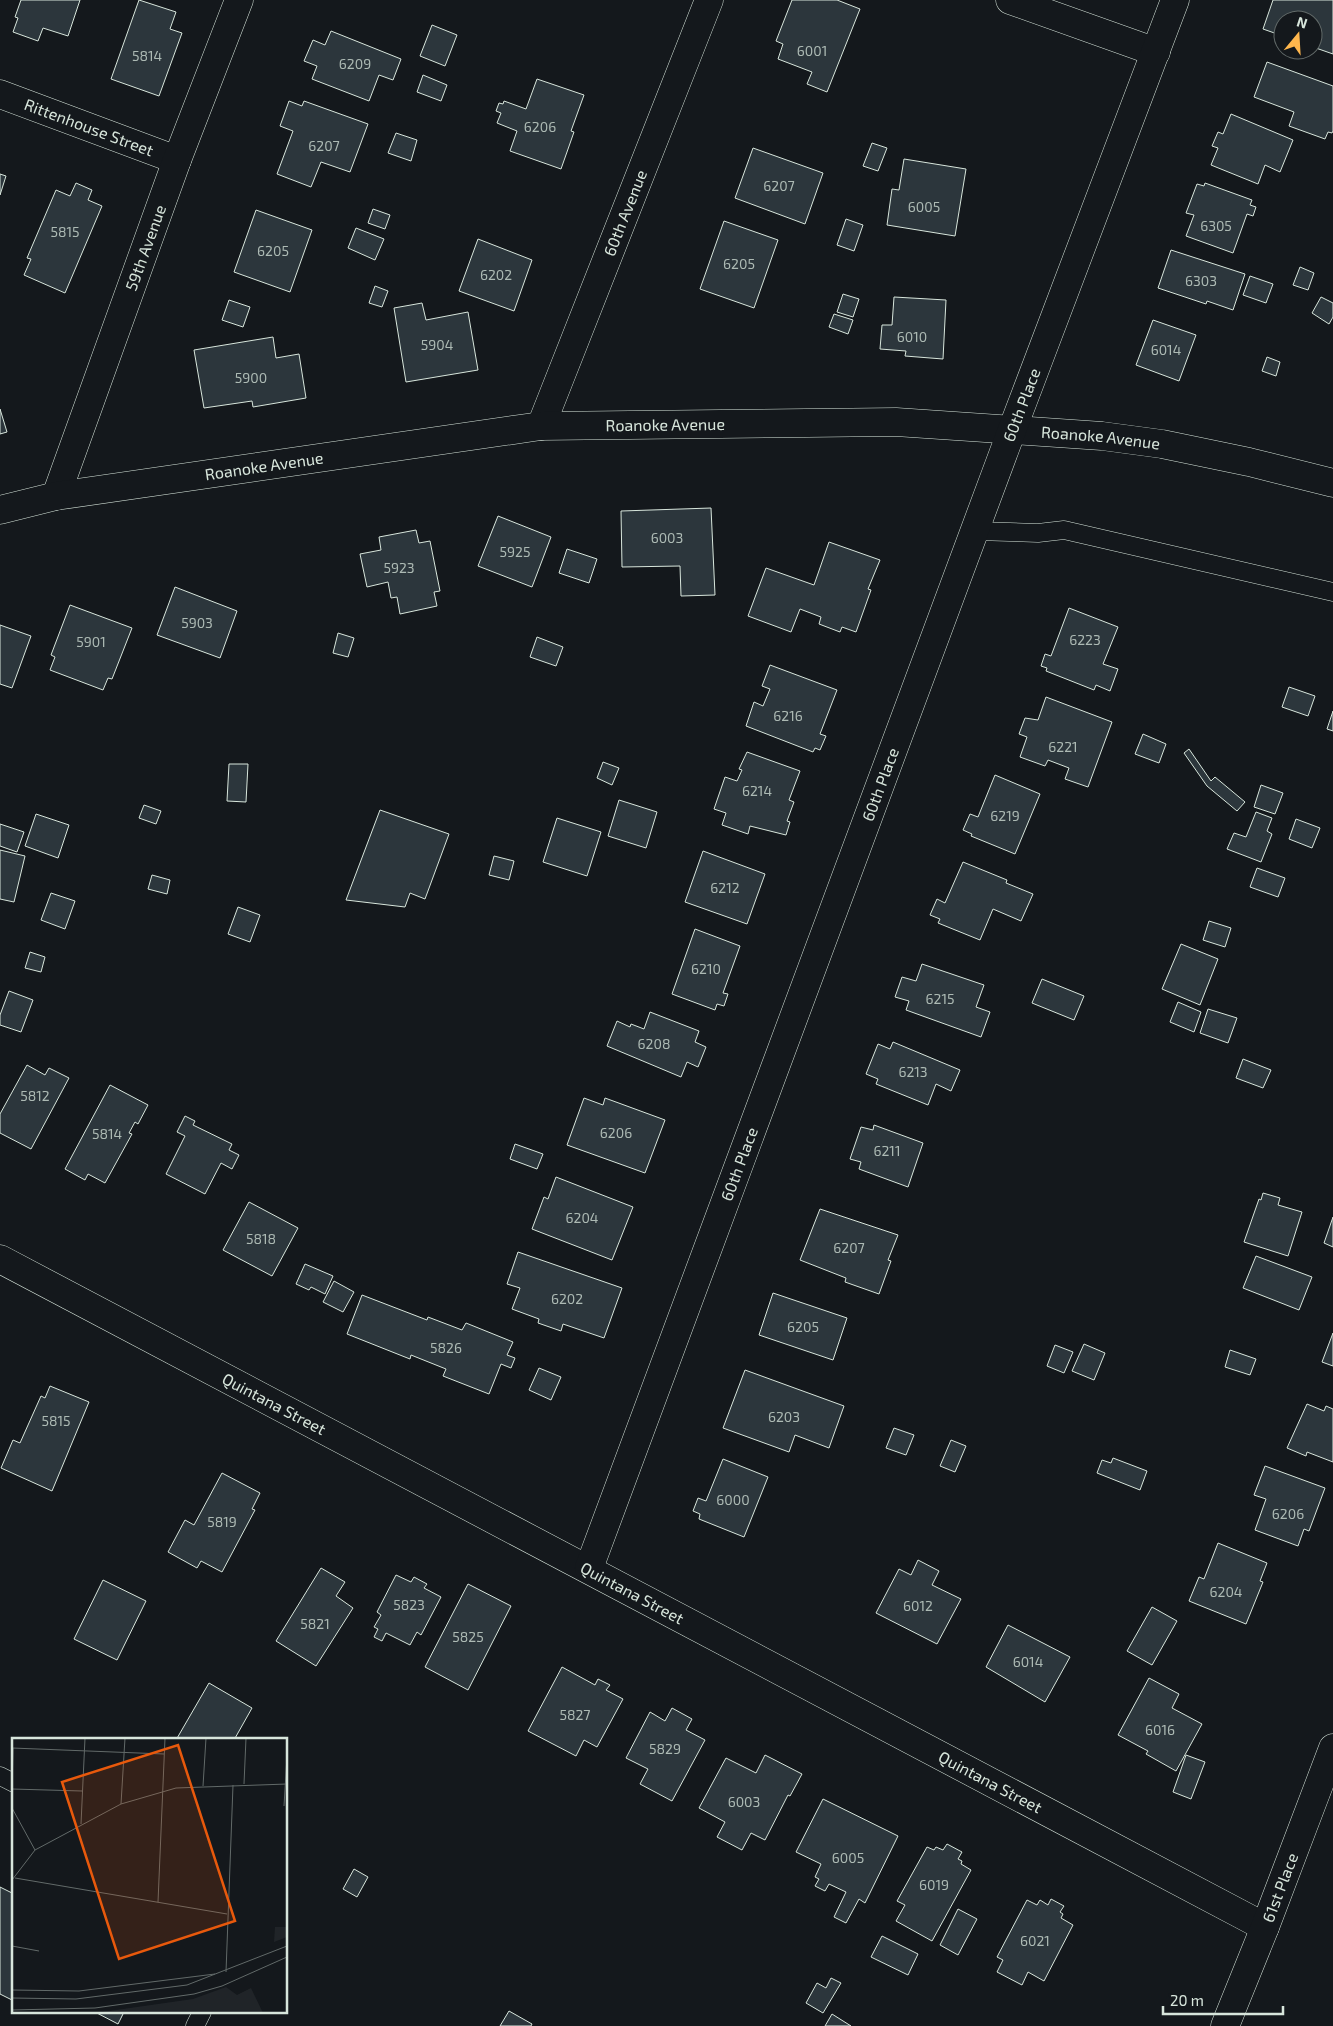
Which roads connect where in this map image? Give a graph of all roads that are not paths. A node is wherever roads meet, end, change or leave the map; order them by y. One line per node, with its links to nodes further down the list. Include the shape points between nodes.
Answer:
1 (239, 0): 7 (street, 59th Avenue)
2 (709, 0): 8 (street, 60th Avenue)
3 (1010, 0): 5 (street)
4 (1176, 0): 5 (street, 60th Place)
5 (1156, 52): 9 (street, 60th Place)
6 (0, 94): 7 (street, Rittenhouse Street)
7 (177, 160): 11 (street, 59th Avenue)
8 (541, 426): 9 (street, Roanoke Avenue, via 896,422); 11 (street, Roanoke Avenue)
9 (1012, 430): 10 (street, Roanoke Avenue, via 1162,444); 13 (street, 60th Place)
10 (1333, 483)
11 (56, 496): 12 (street, Roanoke Avenue)
12 (0, 510)
13 (975, 531): 14 (lane, via 1038,533 1064,530); 16 (street, 60th Place)
14 (1333, 592)
15 (0, 1259): 16 (street, Quintana Street)
16 (589, 1568): 20 (street, Quintana Street)
17 (1333, 1748): 20 (street, 61st Place)
18 (0, 1776): 19 (lane)
19 (12, 1782)
20 (1265, 1927): 23 (street, 61st Place)
21 (201, 2014): 22 (lane)
22 (195, 2026)
23 (1224, 2026)

